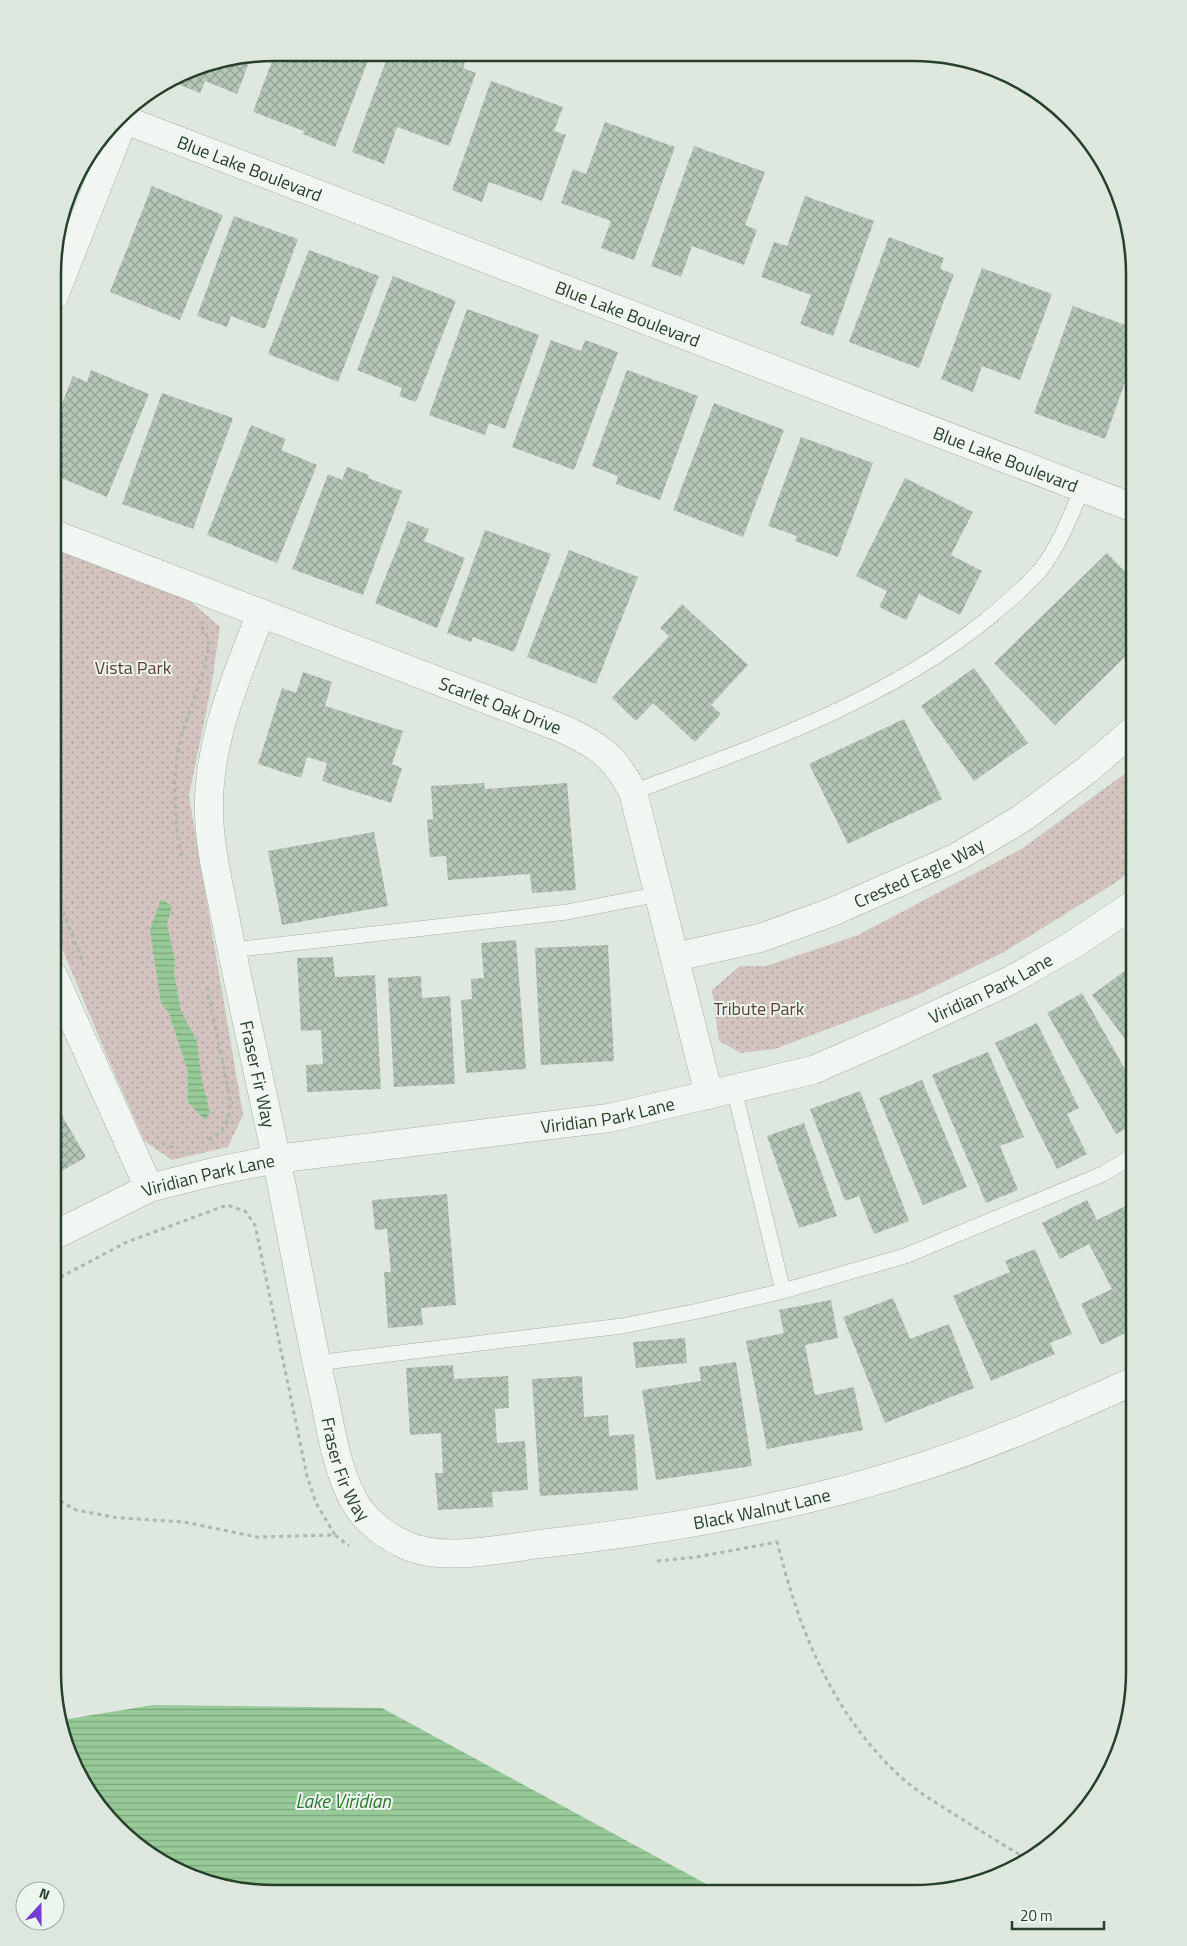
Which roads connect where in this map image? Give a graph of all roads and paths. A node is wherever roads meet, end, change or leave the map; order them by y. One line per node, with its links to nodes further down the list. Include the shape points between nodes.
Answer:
1 (127, 121): 4 (street, Blue Lake Boulevard)
2 (118, 130): 3 (street)
3 (61, 278)
4 (1083, 487): 5 (street, Blue Lake Boulevard); 10 (lane, via 1043,566 1005,604 959,642 898,679 779,738)
5 (1126, 505)
6 (61, 537): 7 (street, Scarlet Oak Drive)
7 (261, 613): 10 (street, Scarlet Oak Drive, via 587,740 622,770); 15 (street, Fraser Fir Way, via 222,715 209,778 214,860)
8 (194, 620): 11 (path, via 199,622 208,639 207,655 180,742 175,786)
9 (1126, 737): 16 (street, Crested Eagle Way, via 1021,819 957,857 890,888 760,938)
10 (633, 792): 12 (street, Scarlet Oak Drive)
11 (182, 861)
12 (660, 894): 15 (lane, via 567,912); 16 (street, Scarlet Oak Drive)
13 (61, 906): 17 (path)
14 (1126, 909): 20 (street, Viridian Park Lane, via 1011,980 950,1009 813,1070)
15 (232, 950): 24 (street, Fraser Fir Way)
16 (675, 957): 20 (street, Scarlet Oak Drive)
17 (86, 970)
18 (206, 984): 22 (path, via 230,1098 230,1115 218,1135)
19 (61, 1001): 26 (street)
20 (722, 1092): 24 (street, Viridian Park Lane, via 609,1118); 29 (lane)
21 (161, 1143): 23 (path)
22 (201, 1144)
23 (181, 1150)
24 (276, 1158): 26 (street, Viridian Park Lane); 30 (street, Fraser Fir Way)
25 (1126, 1160): 29 (lane, via 1103,1174 905,1256)
26 (149, 1188): 27 (street, Viridian Park Lane)
27 (61, 1232)
28 (61, 1277): 34 (path, via 127,1242 207,1211 227,1205 246,1211 255,1225 307,1476 316,1503)
29 (784, 1291): 30 (lane, via 622,1326)
30 (316, 1363): 33 (street, Fraser Fir Way, via 340,1469 359,1510)
31 (1126, 1385): 32 (street, Black Walnut Lane, via 1041,1422 925,1466)
32 (773, 1508): 33 (street, Black Walnut Lane, via 669,1527 475,1552 433,1554 410,1547); 35 (path, via 789,1592 808,1640 844,1710 868,1742 904,1780)
33 (376, 1528)
34 (335, 1535)
35 (1021, 1855)

